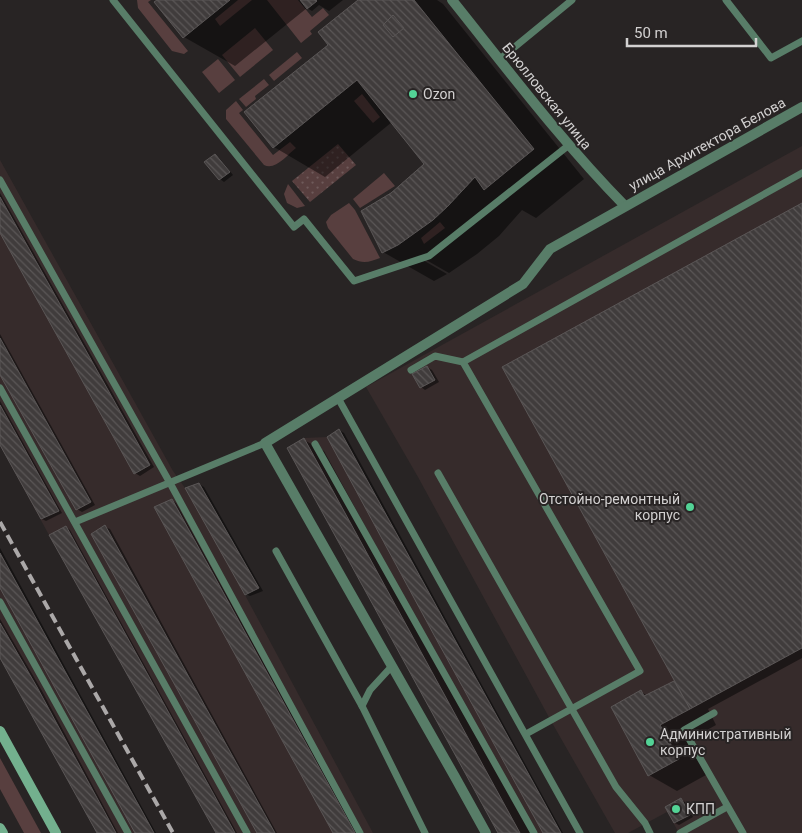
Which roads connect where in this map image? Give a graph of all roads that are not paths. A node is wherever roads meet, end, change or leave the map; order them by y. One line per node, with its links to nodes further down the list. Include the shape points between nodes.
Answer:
1 (113, 0): 8 (lane, via 294,227 304,219 354,281 429,256)
2 (452, 0): 6 (street, Брюлловская улица)
3 (572, 0): 6 (lane)
4 (726, 0): 5 (lane, via 771,58)
5 (802, 41)
6 (500, 59): 8 (street, Брюлловская улица)
7 (802, 107): 11 (street, улица Архитектора Белова)
8 (569, 145): 11 (street, Брюлловская улица)
9 (802, 173): 12 (lane)
10 (0, 180): 19 (lane)
11 (625, 206): 15 (street, улица Архитектора Белова, via 550,249 523,284)
12 (463, 362): 13 (lane, via 435,356); 25 (lane, via 640,671)
13 (411, 370)
14 (0, 388): 20 (lane)
15 (338, 398): 16 (street, улица Архитектора Белова); 28 (lane)
16 (265, 443): 19 (lane); 23 (street)
17 (315, 444): 38 (lane)
18 (438, 473): 25 (lane)
19 (170, 483): 20 (lane); 35 (lane)
20 (75, 522): 34 (lane)
21 (276, 552): 24 (lane)
22 (0, 602): 33 (lane)
23 (392, 666): 24 (lane, via 370,690); 37 (street)
24 (362, 706): 36 (lane)
25 (571, 710): 28 (lane); 40 (lane, via 616,787)
26 (714, 713): 29 (lane, via 684,730)
27 (0, 731): 32 (main road)
28 (526, 734): 39 (lane)
29 (727, 807): 41 (lane); 42 (lane)
30 (0, 828): 31 (main road)
31 (3, 833)
32 (56, 833)
33 (128, 833)
34 (247, 833)
35 (360, 833)
36 (426, 833)
37 (486, 833)
38 (534, 833)
39 (580, 833)
40 (650, 833)
41 (680, 833)
42 (743, 833)

